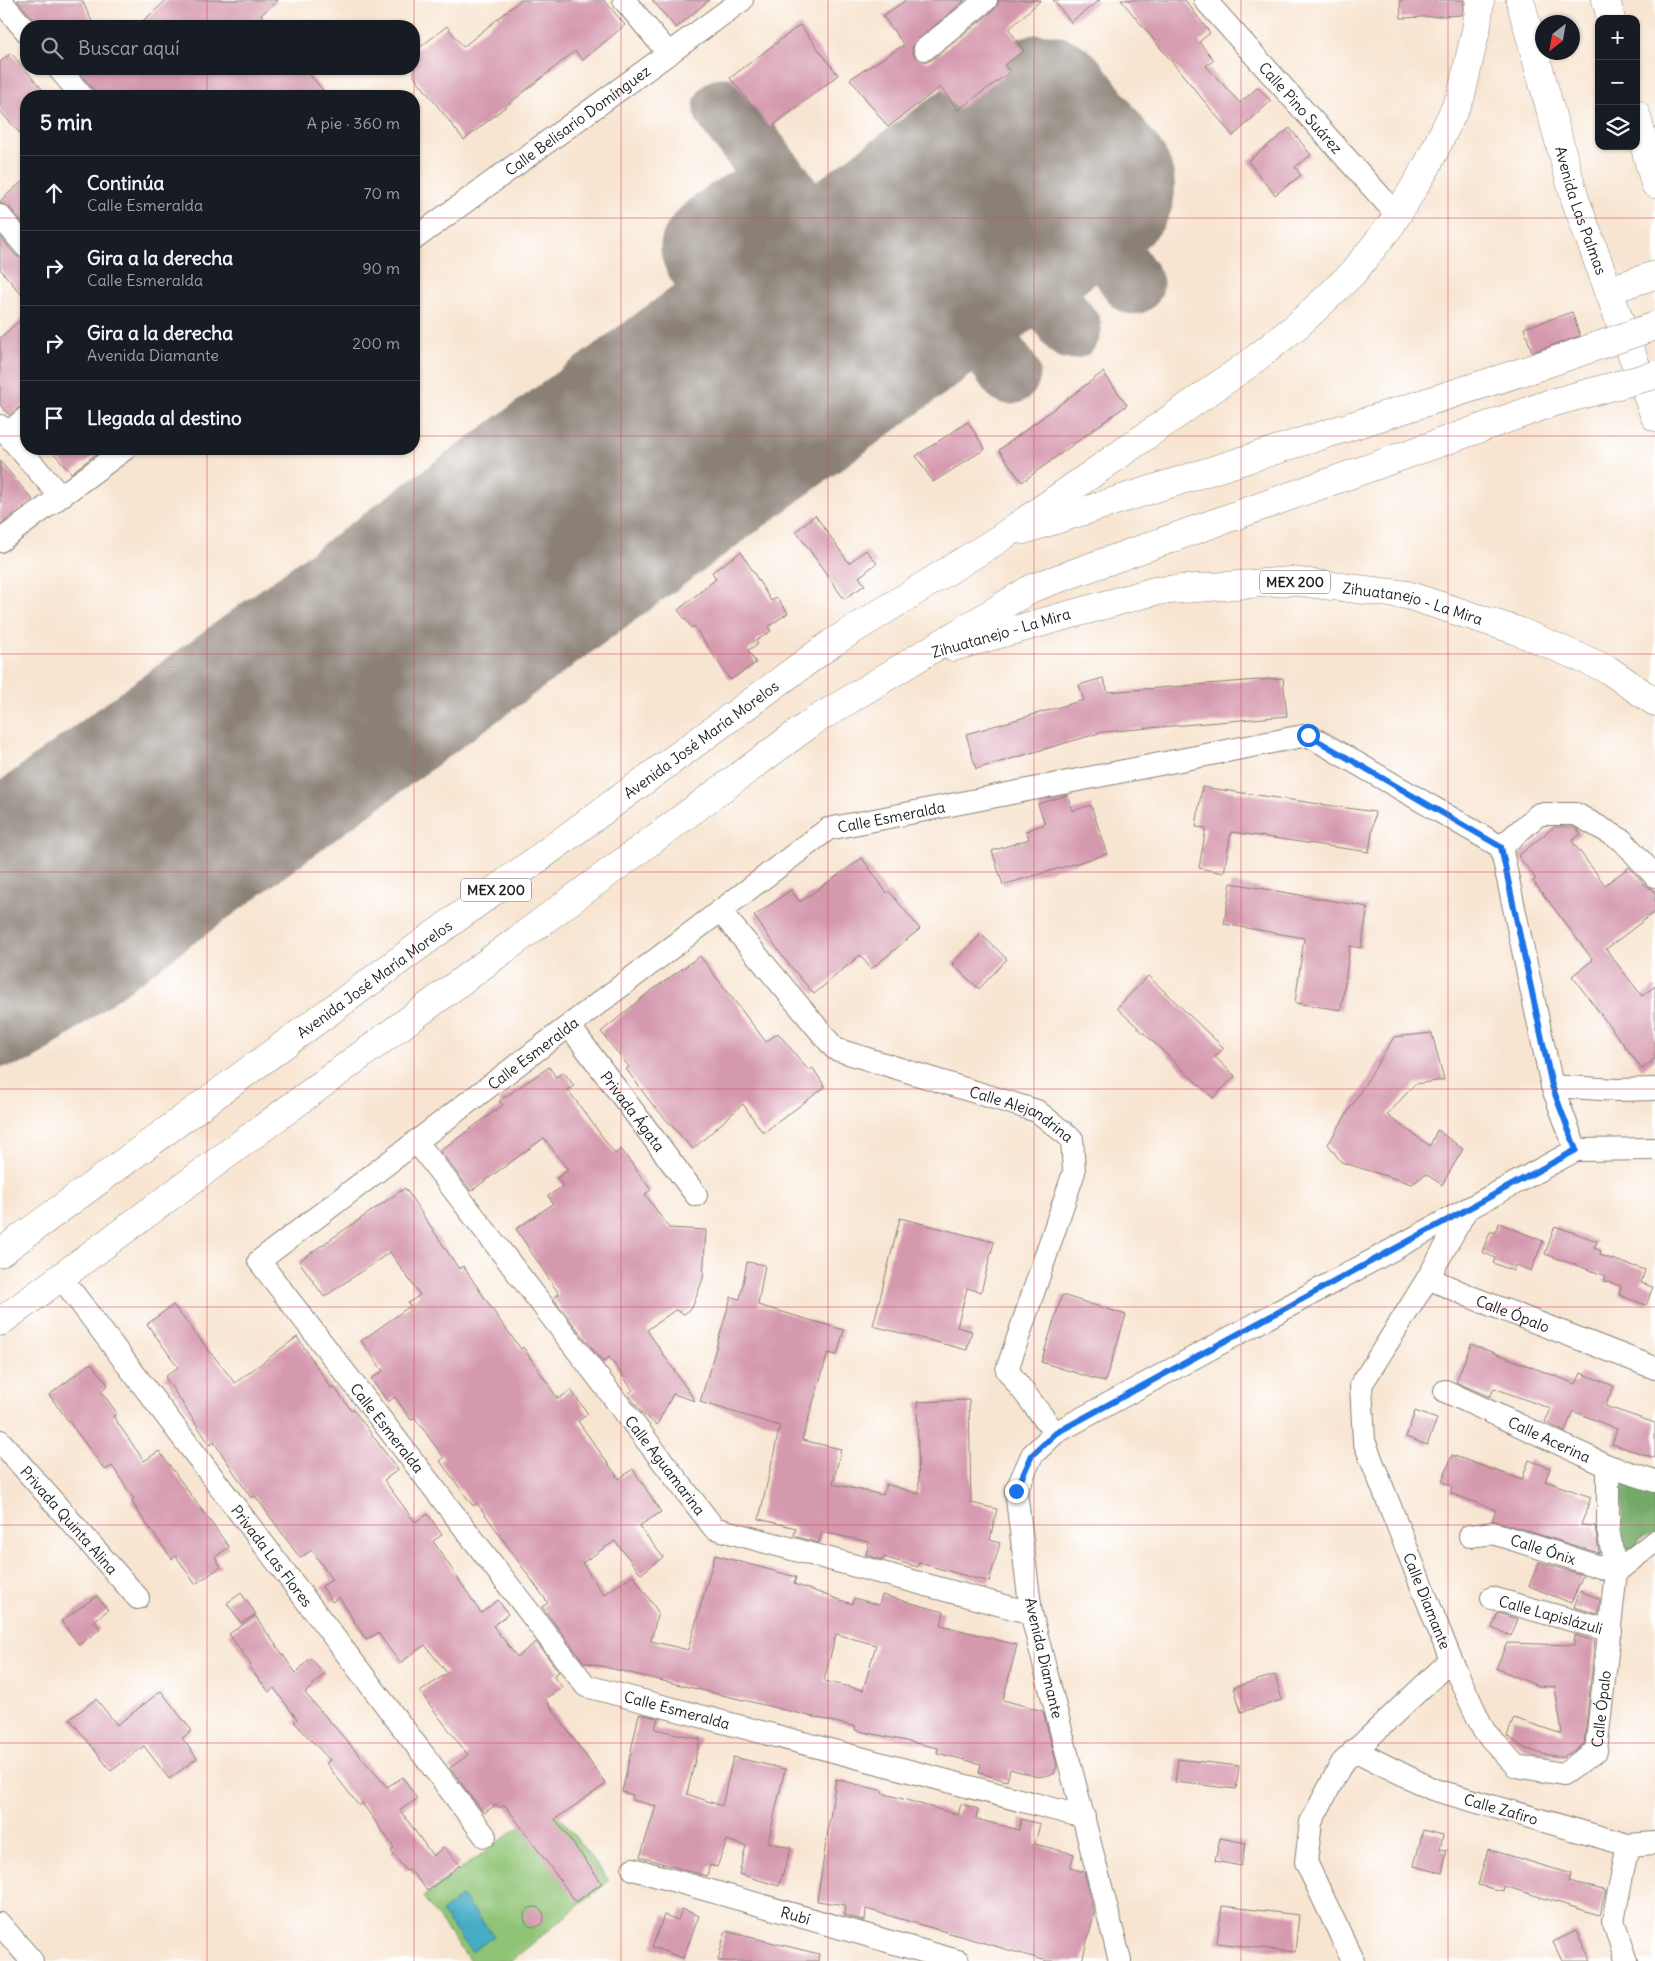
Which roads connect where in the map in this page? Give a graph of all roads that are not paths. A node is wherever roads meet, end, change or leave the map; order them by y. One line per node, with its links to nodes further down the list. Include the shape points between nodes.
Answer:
1 (0, 0): 10 (street)
2 (624, 0): 12 (street)
3 (742, 0): 12 (street, Calle Belisario Domínguez)
4 (986, 0): 11 (street)
5 (1205, 0): 17 (street, Calle Pino Suárez)
6 (1480, 0): 17 (main road, MEX 200, via 1461,96 1427,166)
7 (1520, 0): 22 (main road, Avenida Las Palmas, via 1575,199)
8 (1606, 0): 9 (main road)
9 (1610, 15)
10 (20, 24)
11 (925, 49)
12 (669, 54): 19 (street, Calle Belisario Domínguez)
13 (64, 75): 14 (street)
14 (77, 90)
15 (1640, 129): 16 (main road)
16 (1655, 184)
17 (1397, 215): 32 (main road, MEX 200, via 1352,274 1298,325 1250,363)
18 (0, 216): 20 (street)
19 (420, 235)
20 (20, 239)
21 (1655, 275): 22 (main road)
22 (1609, 290): 25 (main road, Avenida Las Palmas)
23 (1655, 326): 32 (main road, bridge, via 1531,369)
24 (1655, 375): 34 (main road, MEX 200, bridge, via 1551,403 1032,588)
25 (1655, 417)
26 (20, 421): 27 (street)
27 (4, 430): 28 (street)
28 (20, 449)
29 (25, 455): 31 (street)
30 (117, 455): 31 (street)
31 (60, 496): 33 (street)
32 (999, 538): 47 (main road, Avenida José María Morelos / MEX 200, via 832,643)
33 (0, 541)
34 (920, 656): 35 (main road, Zihuatanejo - La Mira / MEX 200, via 1155,591 1291,581 1407,595 1518,631 1606,669); 48 (main road, MEX 200, via 811,723)
35 (1655, 702)
36 (1501, 847): 37 (street, via 1539,814 1576,814 1622,840); 38 (street, Calle Esmeralda, via 1308,735 828,829); 40 (street)
37 (1655, 876)
38 (720, 911): 39 (street, Calle Esmeralda); 53 (street, Calle Alejandrina, via 835,1049 1037,1111 1072,1139 1074,1172 1007,1370)
39 (570, 1027): 42 (street, Calle Esmeralda); 45 (street, Privada Ágata)
40 (1552, 1086): 41 (street); 44 (street)
41 (1655, 1090)
42 (416, 1141): 62 (street, Calle Aguamarina, via 714,1528); 66 (street, Calle Esmeralda, via 259,1261 586,1686)
43 (1655, 1149): 44 (street, Avenida Diamante)
44 (1576, 1150): 46 (street, Avenida Diamante)
45 (696, 1195)
46 (1465, 1212): 49 (street, Calle Diamante); 53 (street, Avenida Diamante)
47 (0, 1253)
48 (60, 1276): 50 (main road, MEX 200); 67 (street, Privada Las Flores)
49 (1428, 1278): 51 (street, Calle Ópalo); 64 (street, Calle Diamante, via 1361,1385 1364,1441)
50 (0, 1322)
51 (1655, 1368)
52 (1445, 1391): 55 (street, Calle Acerina)
53 (1056, 1433): 62 (street, Avenida Diamante, via 1032,1455 1016,1491)
54 (0, 1441): 60 (street, Privada Quinta Alina)
55 (1608, 1466): 56 (street, Calle Acerina); 59 (street, Calle Ópalo, via 1608,1529)
56 (1655, 1481)
57 (1470, 1536): 59 (street, Calle Ónix, via 1493,1533)
58 (1655, 1541): 59 (street)
59 (1616, 1572): 63 (street, Calle Ópalo)
60 (138, 1598)
61 (1492, 1598): 63 (street, Calle Lapislázuli)
62 (1032, 1613): 66 (street, Avenida Diamante)
63 (1611, 1631): 64 (street, Calle Ópalo, via 1596,1751 1563,1774 1516,1766 1484,1731)
64 (1451, 1660): 65 (street, Calle Diamante)
65 (1354, 1750): 69 (street, Calle Zafiro, via 1432,1789); 75 (street, Calle Diamante, via 1342,1763 1311,1822 1306,1862)
66 (1084, 1817): 74 (street, Avenida Diamante)
67 (485, 1836)
68 (1655, 1842): 69 (street, Calle Zafiro)
69 (1628, 1845): 76 (street, via 1613,1922)
70 (633, 1869): 73 (street, Rubí)
71 (0, 1924): 72 (street)
72 (32, 1961)
73 (958, 1961)
74 (1120, 1961)
75 (1354, 1961)
76 (1627, 1961)

